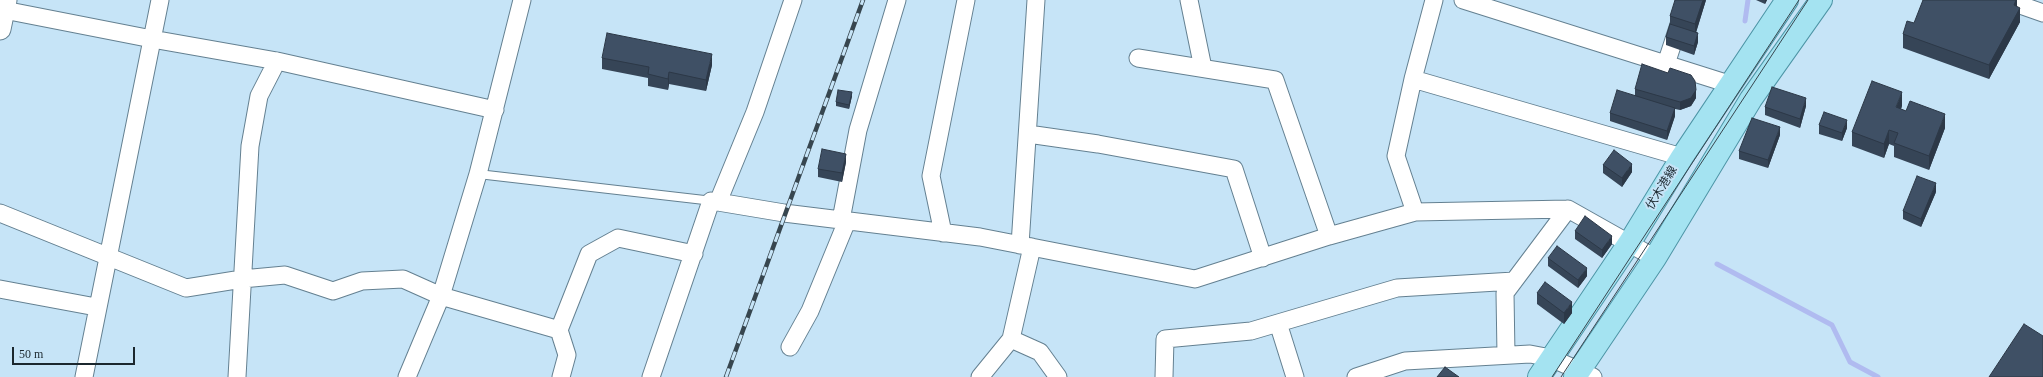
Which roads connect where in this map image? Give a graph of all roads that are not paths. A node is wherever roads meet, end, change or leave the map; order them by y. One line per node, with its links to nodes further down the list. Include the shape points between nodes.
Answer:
1 (160, 0): 16 (street)
2 (522, 0): 23 (street)
3 (793, 0): 27 (street, via 755,112)
4 (897, 0): 31 (street, via 858,130)
5 (966, 0): 32 (street, via 931,176)
6 (1036, 0): 24 (street)
7 (1189, 0): 20 (street)
8 (1434, 0): 21 (street)
9 (1463, 0): 19 (street)
10 (1687, 0): 19 (street)
11 (1787, 0): 22 (main road, 伏木港線)
12 (1820, 0): 39 (main road, via 1751,99)
13 (2006, 0): 15 (street)
14 (2, 12): 16 (street)
15 (2043, 12)
16 (152, 39): 18 (street); 37 (street)
17 (1138, 58): 20 (street)
18 (277, 61): 23 (street); 40 (street, via 259,96 250,146)
19 (1666, 64): 22 (street)
20 (1203, 68): 33 (street, via 1275,80)
21 (1413, 79): 25 (street); 29 (street, via 1396,156)
22 (1729, 84): 25 (main road, 伏木港線)
23 (495, 110): 26 (street)
24 (1028, 134): 35 (street); 38 (street, via 1234,169)
25 (1682, 157): 34 (main road, 伏木港線)
26 (478, 174): 27 (lane); 43 (street)
27 (714, 201): 31 (street); 36 (street)
28 (1568, 209): 29 (street); 34 (street); 41 (street)
29 (1415, 212): 33 (street)
30 (0, 213): 37 (street)
31 (844, 221): 32 (street); 48 (street, via 810,310)
32 (943, 233): 35 (street)
33 (1329, 236): 38 (street)
34 (1630, 242): 39 (street); 50 (main road, 伏木港線)
35 (1026, 246): 38 (street, via 1195,279); 47 (street)
36 (694, 254): 46 (street, via 618,238 589,254); 56 (street)
37 (108, 256): 40 (street, via 186,288); 44 (street)
38 (1263, 258)
39 (1655, 258): 51 (main road)
40 (242, 279): 43 (street, via 285,275 334,291 362,281 403,279); 53 (street)
41 (1514, 282): 45 (street, via 1398,288); 49 (street, via 1505,293)
42 (0, 289): 44 (street)
43 (441, 296): 46 (street); 54 (street)
44 (96, 307): 52 (street)
45 (1278, 323): 59 (street, via 1251,331 1165,339); 60 (street)
46 (559, 330): 55 (street, via 567,355)
47 (1011, 340): 57 (street); 58 (street, via 1040,352)
48 (790, 346)
49 (1506, 355): 50 (street, via 1530,354); 61 (street, via 1406,361)
50 (1551, 358): 51 (street); 62 (main road, 伏木港線)
51 (1582, 375)
52 (84, 377)
53 (238, 377)
54 (407, 377)
55 (561, 377)
56 (651, 377)
57 (980, 377)
58 (1058, 377)
59 (1164, 377)
60 (1296, 377)
61 (1356, 377)
62 (1539, 377)

